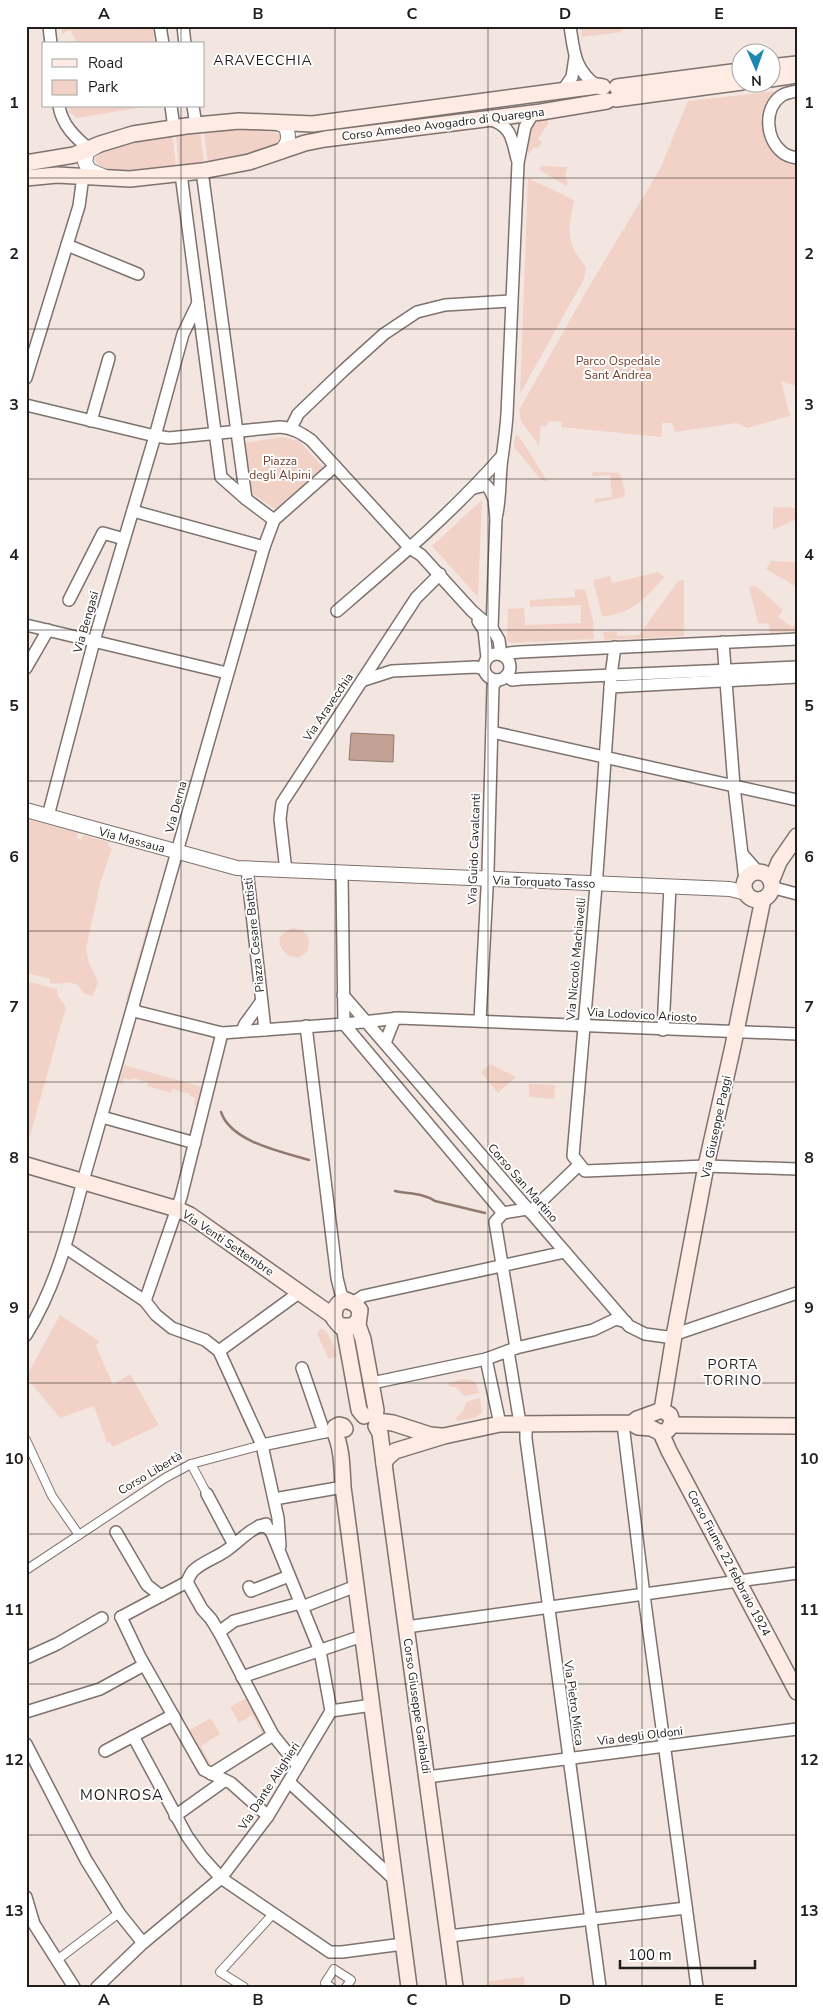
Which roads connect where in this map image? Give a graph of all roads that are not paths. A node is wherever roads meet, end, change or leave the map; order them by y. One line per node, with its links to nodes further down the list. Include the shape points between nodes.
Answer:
1 (48, 26): 5 (street)
2 (160, 26): 6 (street)
3 (183, 26): 7 (street)
4 (570, 26): 8 (street)
5 (51, 42)
6 (162, 42)
7 (185, 42)
8 (575, 57): 15 (street, via 572,77); 17 (street, via 585,77)
9 (797, 64): 10 (main road)
10 (780, 66)
11 (730, 73): 17 (main road, Corso Amedeo Avogadro di Quaregna)
12 (797, 75): 13 (main road)
13 (780, 78)
14 (730, 83): 17 (main road, Corso Amedeo Avogadro di Quaregna)
15 (563, 90): 17 (main road, Corso Amedeo Avogadro di Quaregna); 23 (main road, Corso Amedeo Avogadro di Quaregna, via 314,124)
16 (797, 90): 28 (street, via 781,96 771,110 768,124 772,142 783,154)
17 (608, 92): 21 (main road, Corso Amedeo Avogadro di Quaregna)
18 (59, 108): 26 (street, via 72,134)
19 (171, 108): 25 (street)
20 (193, 108): 24 (street)
21 (534, 112): 22 (main road, Corso Amedeo Avogadro di Quaregna); 30 (street, via 525,127)
22 (487, 119): 27 (main road, Corso Amedeo Avogadro di Quaregna, via 325,139); 30 (street, via 499,122 509,132)
23 (276, 122): 24 (main road, Corso Amedeo Avogadro di Quaregna); 27 (street, via 286,128 289,136 288,144)
24 (196, 125): 25 (main road, Corso Amedeo Avogadro di Quaregna)
25 (174, 128): 26 (main road, Corso Amedeo Avogadro di Quaregna, via 133,134)
26 (94, 146): 29 (main road, via 74,155); 34 (street, via 87,152 84,162 89,170)
27 (280, 152): 31 (main road, Corso Amedeo Avogadro di Quaregna)
28 (797, 158)
29 (26, 163)
30 (518, 163): 38 (street)
31 (202, 171): 32 (main road, Corso Amedeo Avogadro di Quaregna); 45 (street)
32 (181, 174): 34 (main road, Corso Amedeo Avogadro di Quaregna, via 130,179); 39 (street)
33 (83, 176): 34 (main road); 35 (main road); 36 (street, via 79,206)
34 (105, 177)
35 (26, 178)
36 (67, 245): 37 (street); 41 (street)
37 (138, 274)
38 (512, 301): 44 (street, via 445,305 417,312 384,334 344,370 298,414); 48 (street)
39 (198, 303): 46 (street); 47 (street, Via Bengasi, via 183,334)
40 (109, 358): 43 (street)
41 (27, 375)
42 (26, 405): 43 (street)
43 (92, 421): 47 (street)
44 (291, 428): 45 (street); 49 (street, via 311,440)
45 (237, 431): 46 (street); 51 (street)
46 (216, 434): 47 (street, via 186,438); 51 (street, via 222,477)
47 (155, 436): 52 (street, Via Bengasi)
48 (502, 456): 50 (street); 53 (street)
49 (335, 466): 54 (street, Via Derna); 57 (street)
50 (474, 488): 53 (street, via 486,485 490,490); 57 (street)
51 (246, 499): 54 (street)
52 (133, 511): 55 (street, Via Bengasi); 56 (street)
53 (496, 518): 63 (street)
54 (274, 520): 56 (street, Via Derna)
55 (124, 539): 59 (street, via 103,533); 66 (street, Via Bengasi)
56 (264, 547): 73 (street, Via Derna)
57 (410, 548): 58 (street); 60 (street)
58 (440, 574): 61 (street); 77 (street, Via Aravecchia, via 416,598)
59 (69, 600)
60 (337, 611)
61 (472, 611): 63 (street); 70 (street, via 484,630)
62 (26, 626): 64 (street)
63 (492, 628): 69 (street)
64 (48, 630): 66 (street); 72 (street)
65 (797, 639): 67 (street)
66 (94, 641): 73 (street); 84 (street, Via Bengasi)
67 (723, 642): 68 (street); 74 (street)
68 (615, 647): 69 (street, via 509,653); 78 (street, Via Niccolò Machiavelli)
69 (503, 656): 70 (street, via 494,654); 76 (street, via 510,668)
70 (485, 664): 76 (street, via 488,676); 77 (street, via 392,671)
71 (797, 667): 74 (street)
72 (26, 668)
73 (227, 673): 86 (street, Via Derna)
74 (725, 675): 75 (street); 78 (street); 81 (street)
75 (797, 677)
76 (501, 678): 78 (street); 79 (street, Via Guido Cavalcanti, via 493,686)
77 (364, 680): 88 (street, Via Aravecchia, via 282,803 280,819)
78 (611, 681): 80 (street, Via Niccolò Machiavelli)
79 (492, 732): 80 (street); 91 (street, Via Guido Cavalcanti)
80 (606, 757): 81 (street); 92 (street, Via Niccolò Machiavelli)
81 (734, 786): 82 (street); 94 (street, via 743,855)
82 (797, 800)
83 (26, 810): 84 (street, Via Massaua)
84 (48, 816): 86 (street, Via Massaua)
85 (797, 836): 94 (main road, via 779,862)
86 (178, 852): 87 (street, Via Massaua); 98 (street, Via Derna)
87 (242, 868): 88 (street, Piazza Cesare Battisti); 97 (street, Piazza Cesare Battisti)
88 (286, 871): 89 (street, Piazza Cesare Battisti)
89 (342, 873): 90 (street, Piazza Cesare Battisti); 96 (street)
90 (358, 874): 91 (street, Via Torquato Tasso)
91 (487, 880): 92 (street, Via Torquato Tasso); 100 (street, Via Guido Cavalcanti)
92 (596, 884): 93 (street, Via Torquato Tasso); 104 (street, Via Niccolò Machiavelli)
93 (670, 886): 94 (street, Via Torquato Tasso); 106 (street)
94 (754, 886): 95 (street); 109 (main road, Via Giuseppe Paggi, via 760,918)
95 (797, 894)
96 (343, 995): 101 (street); 102 (street)
97 (260, 1002): 105 (street, Piazza Cesare Battisti); 107 (street, Piazza Cesare Battisti)
98 (133, 1008): 108 (street); 112 (street, Via Derna)
99 (396, 1018): 100 (street, Via Lodovico Ariosto); 101 (street, Via Lodovico Ariosto); 111 (street)
100 (480, 1020): 104 (street, Via Lodovico Ariosto)
101 (366, 1022): 102 (street); 111 (street, Corso San Martino)
102 (344, 1024): 103 (street); 121 (street)
103 (306, 1026): 105 (street); 128 (street)
104 (585, 1026): 106 (street, Via Lodovico Ariosto); 114 (street, Via Niccolò Machiavelli)
105 (264, 1030): 107 (street)
106 (663, 1030): 109 (street, Via Lodovico Ariosto)
107 (242, 1031): 108 (street)
108 (222, 1033): 113 (street)
109 (736, 1033): 110 (street, Via Lodovico Ariosto); 116 (main road, Via Giuseppe Paggi)
110 (797, 1034)
111 (384, 1044): 120 (street, Corso San Martino)
112 (102, 1117): 113 (street); 118 (street, Via Derna)
113 (195, 1143): 119 (street)
114 (576, 1160): 116 (street, via 584,1171); 120 (street)
115 (26, 1165): 118 (main road, Via Venti Settembre)
116 (706, 1166): 117 (street); 131 (main road, Via Giuseppe Paggi)
117 (797, 1169)
118 (83, 1181): 119 (main road, Via Venti Settembre); 122 (street, Via Derna)
119 (177, 1209): 126 (main road, Via Venti Settembre); 127 (street)
120 (529, 1210): 121 (street); 123 (street, Corso San Martino)
121 (503, 1213): 124 (street, Via Pietro Micca, via 496,1222)
122 (66, 1248): 127 (street); 130 (street, Via Derna)
123 (565, 1252): 124 (street); 129 (street, Corso San Martino)
124 (503, 1265): 128 (street, via 362,1296); 132 (street, Via Pietro Micca)
125 (797, 1293): 131 (street)
126 (305, 1295): 128 (main road, Via Venti Settembre); 133 (street)
127 (145, 1301): 133 (street, via 172,1328 205,1340)
128 (343, 1311): 136 (main road, via 352,1326 358,1321); 137 (main road, via 359,1410)
129 (626, 1322): 131 (street, Corso San Martino, via 645,1334); 132 (street, via 616,1319 593,1330)
130 (26, 1335)
131 (674, 1336): 138 (main road, Via Giuseppe Paggi)
132 (512, 1349): 134 (street); 139 (street, Via Pietro Micca)
133 (219, 1351): 146 (street)
134 (486, 1359): 136 (street); 141 (street)
135 (302, 1368): 143 (street)
136 (372, 1383): 137 (main road, via 376,1410)
137 (371, 1421): 143 (main road); 144 (main road); 148 (main road, Corso Giuseppe Garibaldi, via 380,1433)
138 (660, 1422): 140 (main road, via 638,1428); 142 (main road); 163 (main road, Corso Fiume 22 febbraio 1924)
139 (525, 1423): 140 (main road); 141 (main road); 171 (street, Via Pietro Micca)
140 (627, 1423): 167 (street)
141 (500, 1424): 144 (main road)
142 (797, 1426)
143 (335, 1432): 146 (street, Corso Libertà); 149 (main road)
144 (444, 1436): 148 (main road, via 395,1451)
145 (26, 1440): 156 (street, via 52,1496)
146 (262, 1445): 147 (street, Corso Libertà); 151 (street)
147 (191, 1464): 150 (street); 152 (street, Corso Libertà)
148 (384, 1464): 173 (main road, Corso Giuseppe Garibaldi)
149 (343, 1487): 151 (street); 165 (main road)
150 (207, 1494): 157 (street)
151 (274, 1499): 153 (street)
152 (107, 1516): 155 (street); 156 (street, Corso Libertà)
153 (278, 1518): 154 (street, via 276,1522); 158 (street)
154 (259, 1526): 157 (street); 158 (street, via 267,1527)
155 (116, 1532): 164 (street)
156 (79, 1535): 159 (street, Corso Libertà)
157 (233, 1543): 162 (street, via 229,1549 191,1573)
158 (280, 1548): 161 (street)
159 (26, 1570)
160 (797, 1574): 163 (street)
161 (289, 1576): 166 (street, via 250,1591); 170 (street)
162 (187, 1582): 168 (street); 174 (street)
163 (738, 1582): 167 (street); 180 (main road, Corso Fiume 22 febbraio 1924)
164 (147, 1585): 168 (street); 169 (street)
165 (356, 1586): 170 (street); 175 (main road)
166 (248, 1587)
167 (644, 1595): 171 (street); 189 (street)
168 (161, 1596): 169 (street)
169 (148, 1603): 172 (street)
170 (301, 1605): 174 (street, via 234,1621); 176 (street)
171 (548, 1608): 173 (street); 191 (street, Via Pietro Micca)
172 (121, 1617): 177 (street, via 106,1617); 178 (street)
173 (406, 1627): 194 (main road, Corso Giuseppe Garibaldi)
174 (219, 1632): 179 (street)
175 (362, 1636): 176 (street); 181 (main road)
176 (320, 1651): 179 (street); 182 (street)
177 (26, 1658)
178 (142, 1661): 183 (street, via 100,1689); 184 (street)
179 (242, 1677): 186 (street)
180 (797, 1692)
181 (372, 1706): 182 (street); 200 (main road)
182 (331, 1711): 192 (street, Via Dante Alighieri)
183 (26, 1712)
184 (172, 1715): 187 (street); 193 (street, via 204,1770)
185 (797, 1729): 189 (street, Via degli Oldoni)
186 (273, 1735): 192 (street); 193 (street)
187 (133, 1736): 190 (street); 197 (street)
188 (26, 1744): 203 (street, via 86,1860)
189 (665, 1747): 191 (street, Via degli Oldoni); 202 (street)
190 (105, 1751)
191 (568, 1759): 194 (street, Via degli Oldoni); 205 (street, Via Pietro Micca)
192 (298, 1766): 196 (street, Via Dante Alighieri)
193 (215, 1771): 195 (street)
194 (427, 1777): 206 (main road, Corso Giuseppe Garibaldi)
195 (224, 1781): 197 (street); 198 (street, via 231,1783)
196 (289, 1782): 198 (street, Via Dante Alighieri); 200 (street)
197 (175, 1816): 199 (street, via 202,1857)
198 (268, 1816): 199 (street, Via Dante Alighieri)
199 (221, 1878): 204 (street); 207 (street, Via Dante Alighieri)
200 (396, 1881): 208 (main road)
201 (26, 1897): 209 (street, via 34,1924)
202 (686, 1908): 205 (street); 218 (street)
203 (119, 1913): 207 (street); 209 (street)
204 (273, 1914): 208 (street, via 330,1952); 213 (street, via 220,1972)
205 (590, 1918): 206 (street); 217 (street, Via Pietro Micca)
206 (449, 1936): 216 (main road, Corso Giuseppe Garibaldi)
207 (143, 1943): 212 (street, Via Dante Alighieri)
208 (403, 1944): 215 (main road)
209 (57, 1960): 211 (street)
210 (326, 1986): 214 (street, via 334,1969 351,1980)
211 (74, 1987)
212 (97, 1987)
213 (244, 1987)
214 (346, 1987)
215 (409, 1987)
216 (455, 1987)
217 (600, 1987)
218 (697, 1987)

